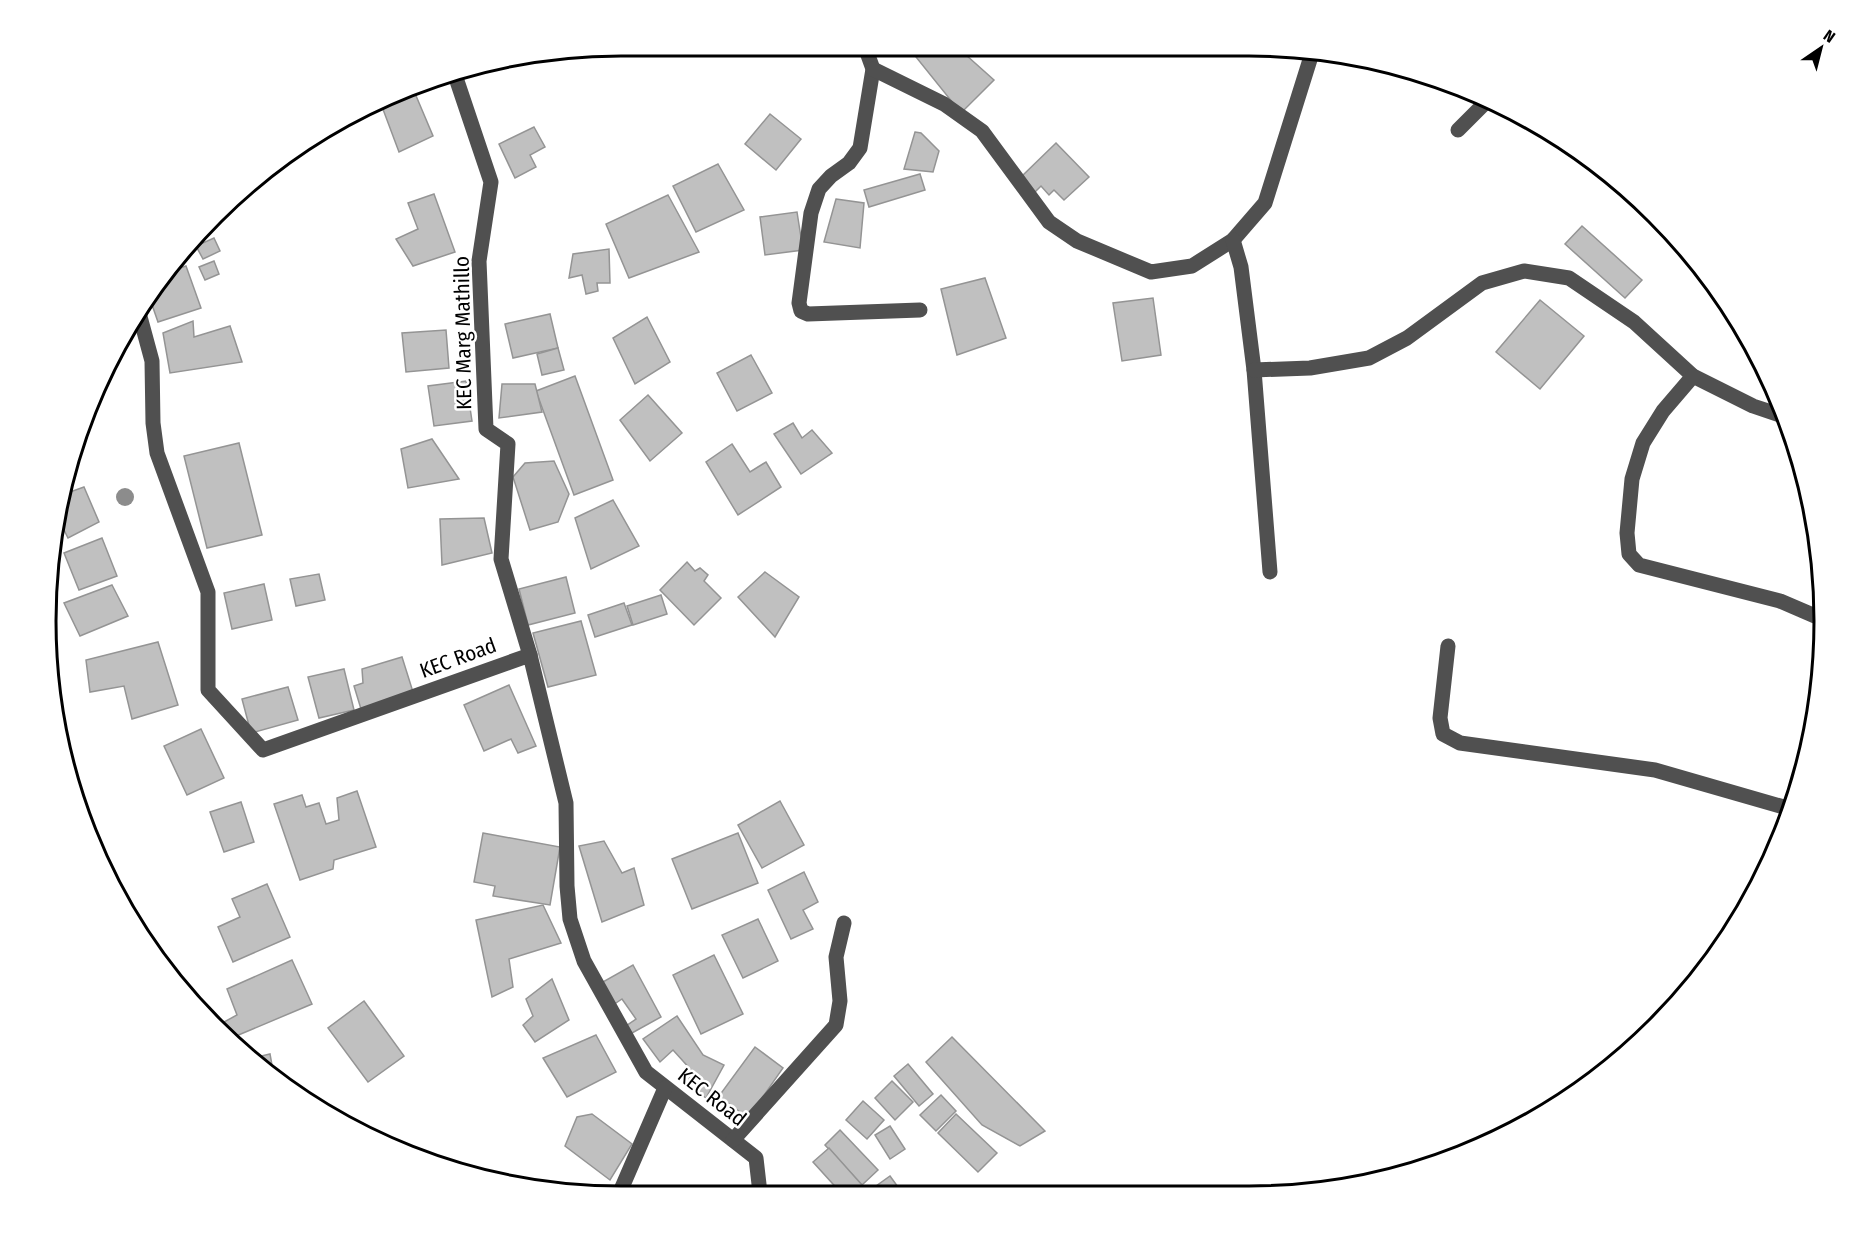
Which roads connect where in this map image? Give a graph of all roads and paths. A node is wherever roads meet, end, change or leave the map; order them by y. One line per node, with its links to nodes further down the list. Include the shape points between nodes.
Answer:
1 (868, 56): 3 (street)
2 (1310, 59): 7 (street, via 1264,203)
3 (873, 69): 7 (street, via 944,104 982,131 1049,222 1077,241 1151,272 1192,266); 8 (street, via 860,148 819,189 811,213 798,303 808,314)
4 (457, 81): 16 (street, KEC Marg Mathillo, via 491,182 479,261 486,429 508,444 501,559)
5 (1481, 107): 6 (street)
6 (1458, 130)
7 (1233, 240): 10 (street, via 1241,267)
8 (920, 310)
9 (141, 322): 16 (street, KEC Road, via 152,361 157,453 208,592 208,690 263,750)
10 (1254, 370): 11 (street, via 1310,368 1369,358 1407,338 1482,283 1524,270 1569,278 1634,322); 13 (street)
11 (1693, 376): 12 (street); 14 (street, via 1663,411 1643,443 1632,479 1629,554 1639,565 1780,601)
12 (1773, 413)
13 (1270, 572)
14 (1814, 615)
15 (1448, 646): 17 (street, via 1440,718 1443,734 1460,743 1655,770)
16 (530, 655): 19 (street, KEC Road, via 566,803 570,919 584,961 646,1072)
17 (1781, 808)
18 (844, 923): 20 (street, via 836,957 840,1001 836,1025)
19 (666, 1088): 20 (street, KEC Road); 21 (street)
20 (733, 1140): 22 (street, KEC Road, via 756,1158)
21 (623, 1186)
22 (759, 1186)

